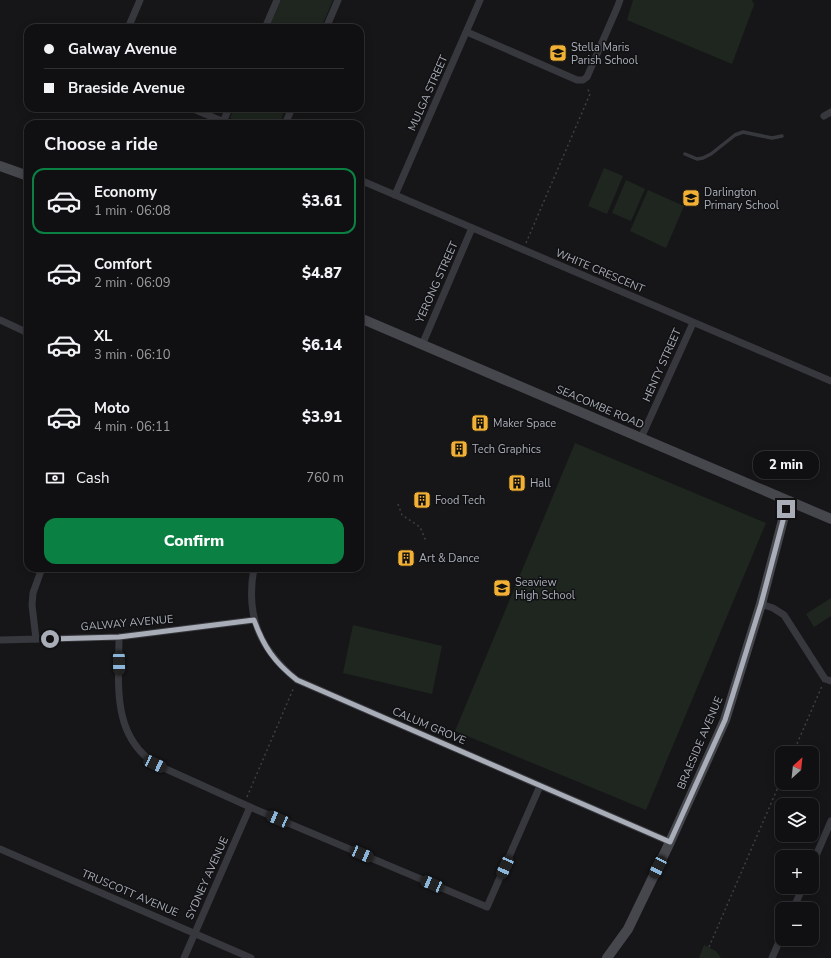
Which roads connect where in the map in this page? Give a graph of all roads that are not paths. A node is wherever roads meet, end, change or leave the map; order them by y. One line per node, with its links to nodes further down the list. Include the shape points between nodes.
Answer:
1 (140, 0): 6 (street)
2 (277, 0): 7 (street)
3 (338, 0): 8 (street)
4 (480, 0): 9 (street, MULGA STREET)
5 (620, 0): 9 (street, via 583,80 577,80)
6 (130, 24)
7 (267, 24)
8 (328, 24)
9 (467, 32): 17 (street, MULGA STREET)
10 (200, 112): 11 (street)
11 (219, 120)
12 (782, 136): 13 (lane, via 772,138 743,132 734,135 703,158 697,159)
13 (685, 154)
14 (0, 166): 15 (main road)
15 (24, 175)
16 (364, 182): 17 (street, WHITE CRESCENT)
17 (395, 195): 18 (street, WHITE CRESCENT)
18 (472, 228): 21 (street, WHITE CRESCENT); 23 (street, YERONG STREET)
19 (0, 320): 22 (street)
20 (364, 320): 23 (main road, SEACOMBE ROAD)
21 (693, 323): 24 (street, WHITE CRESCENT); 25 (street, HENTY STREET)
22 (24, 331)
23 (422, 345): 25 (main road, SEACOMBE ROAD)
24 (831, 381)
25 (641, 438): 26 (main road, SEACOMBE ROAD)
26 (789, 501): 27 (main road, SEACOMBE ROAD); 30 (main road, BRAESIDE AVENUE)
27 (831, 519)
28 (41, 572): 33 (street, via 33,593 32,605)
29 (254, 572): 31 (street, CALUM GROVE)
30 (761, 604): 35 (street, via 784,615); 39 (main road, BRAESIDE AVENUE, via 725,720)
31 (254, 620): 32 (street, GALWAY AVENUE); 36 (street, CALUM GROVE, via 275,660 297,680)
32 (119, 637): 33 (street, GALWAY AVENUE); 37 (street, via 120,702 123,720 132,742 155,764)
33 (36, 639): 34 (street, GALWAY AVENUE)
34 (0, 640)
35 (828, 680)
36 (540, 786): 37 (street, via 487,907); 39 (street, CALUM GROVE)
37 (247, 806): 42 (street, SYDNEY AVENUE)
38 (831, 821): 41 (street)
39 (670, 842): 46 (main road, BRAESIDE AVENUE, via 628,929)
40 (0, 849): 42 (street, TRUSCOTT AVENUE)
41 (818, 850)
42 (195, 934): 44 (street, SYDNEY AVENUE); 45 (street, TRUSCOTT AVENUE)
43 (777, 946): 47 (street)
44 (184, 958)
45 (251, 958)
46 (607, 958)
47 (772, 958)

